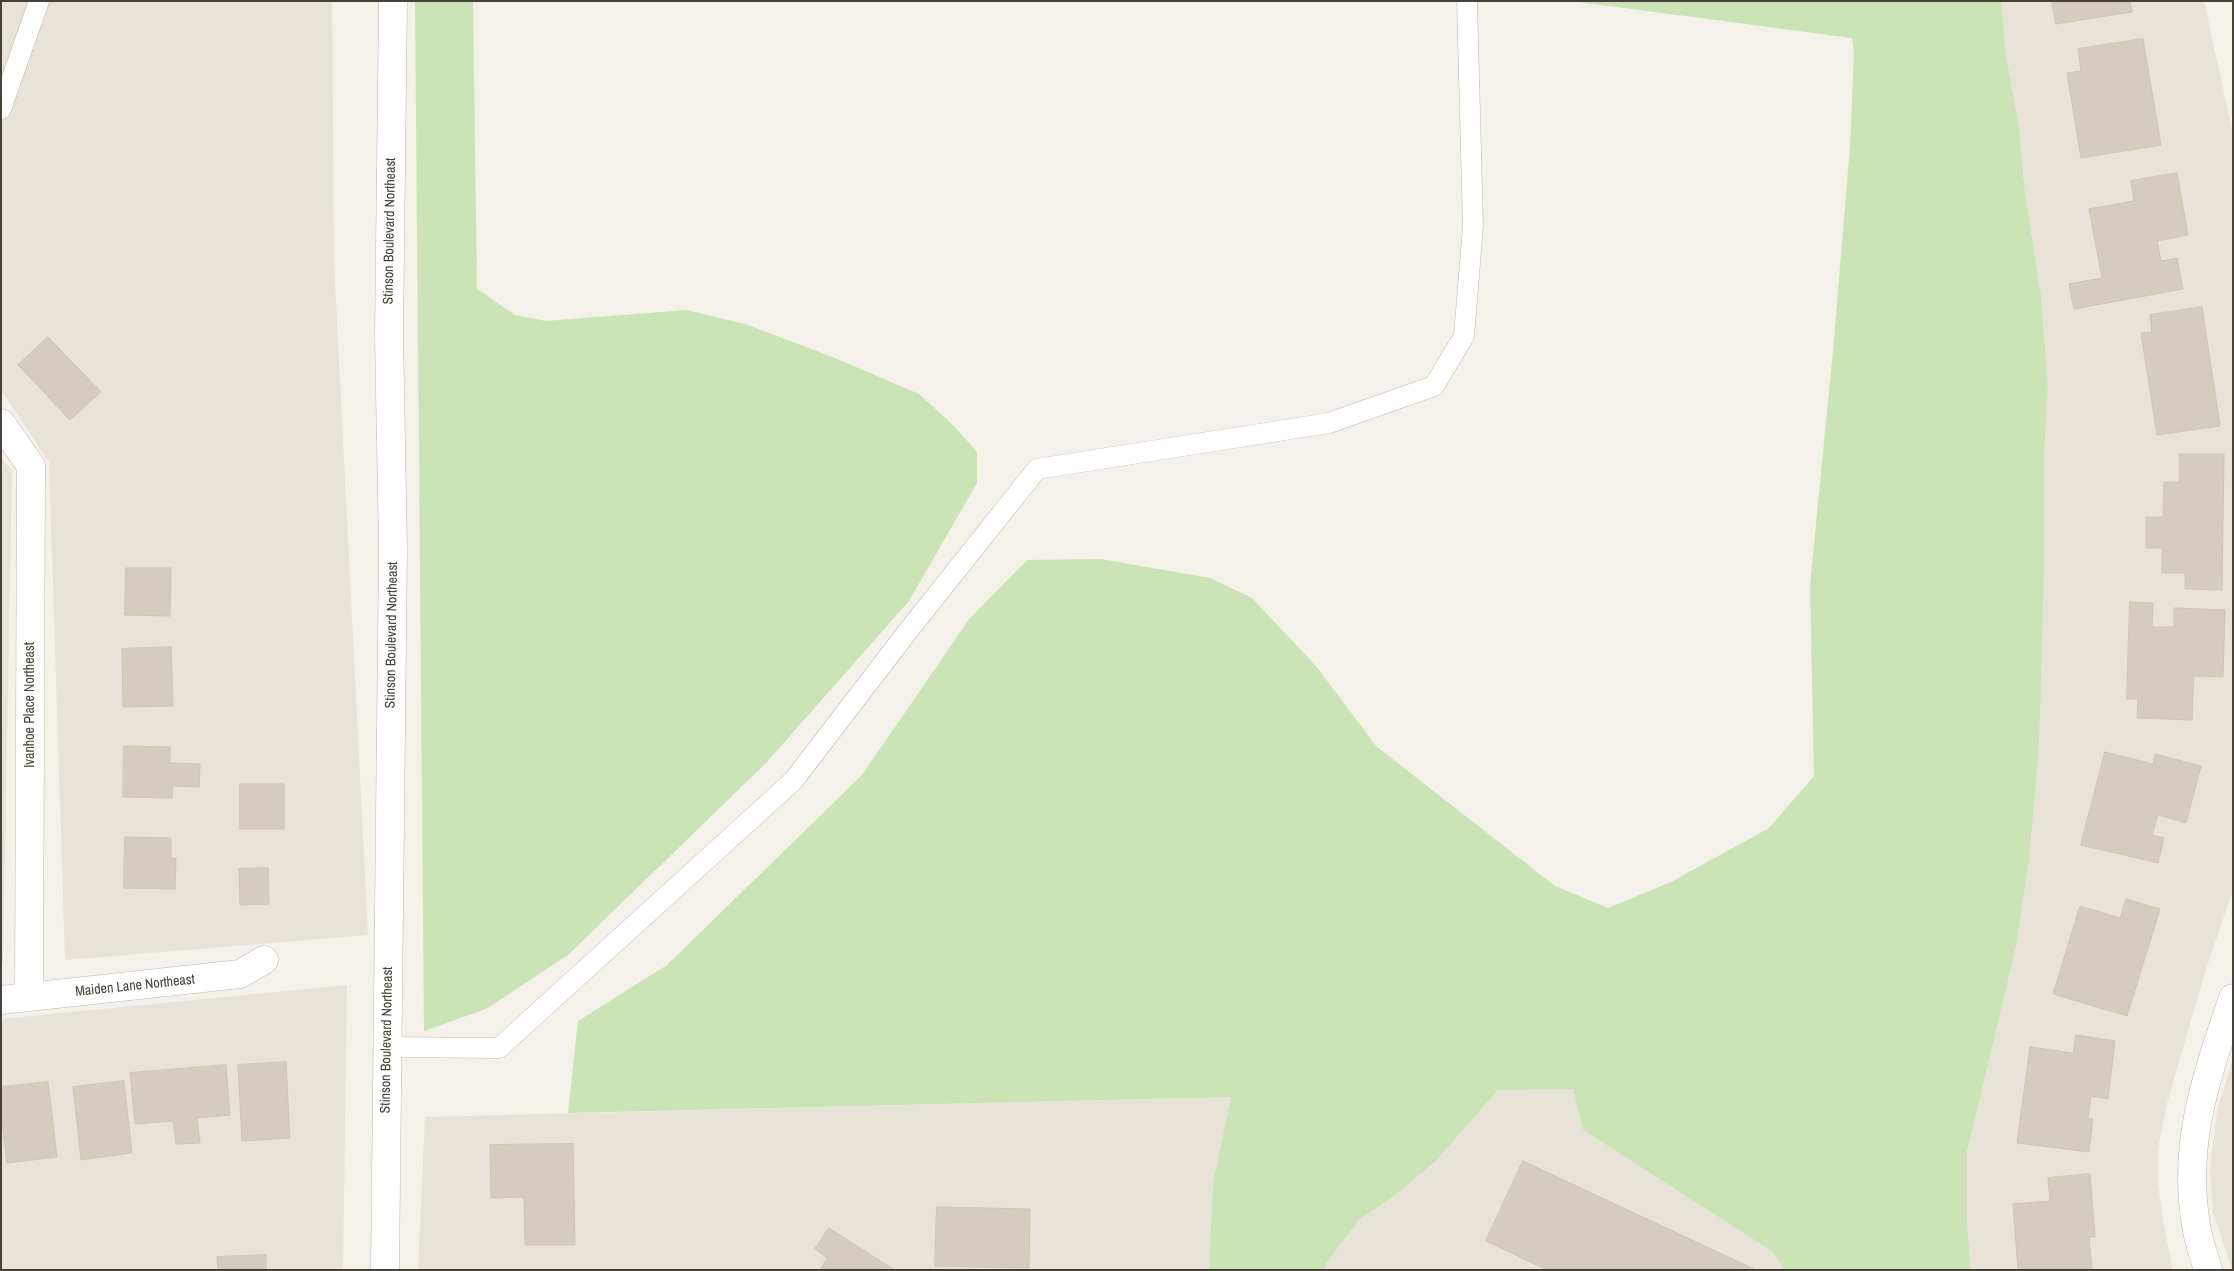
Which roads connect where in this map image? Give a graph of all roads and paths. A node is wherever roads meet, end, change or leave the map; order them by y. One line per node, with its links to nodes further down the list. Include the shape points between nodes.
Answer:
1 (39, 1): 4 (lane)
2 (393, 1): 10 (street, Stinson Boulevard Northeast, via 389,335 393,549)
3 (1468, 1): 10 (lane, via 1473,226 1464,336 1434,386 1329,423 1037,469 793,781 500,1048)
4 (1, 109)
5 (1, 423): 7 (street, Ivanhoe Place Northeast, via 31,466)
6 (264, 960): 7 (street, Maiden Lane Northeast, via 240,974)
7 (29, 998): 9 (street, Maiden Lane Northeast)
8 (2233, 998): 12 (street, via 2206,1078 2194,1134 2191,1173 2196,1226)
9 (1, 1000)
10 (387, 1047): 11 (street, Stinson Boulevard Northeast)
11 (385, 1270)
12 (2208, 1270)

